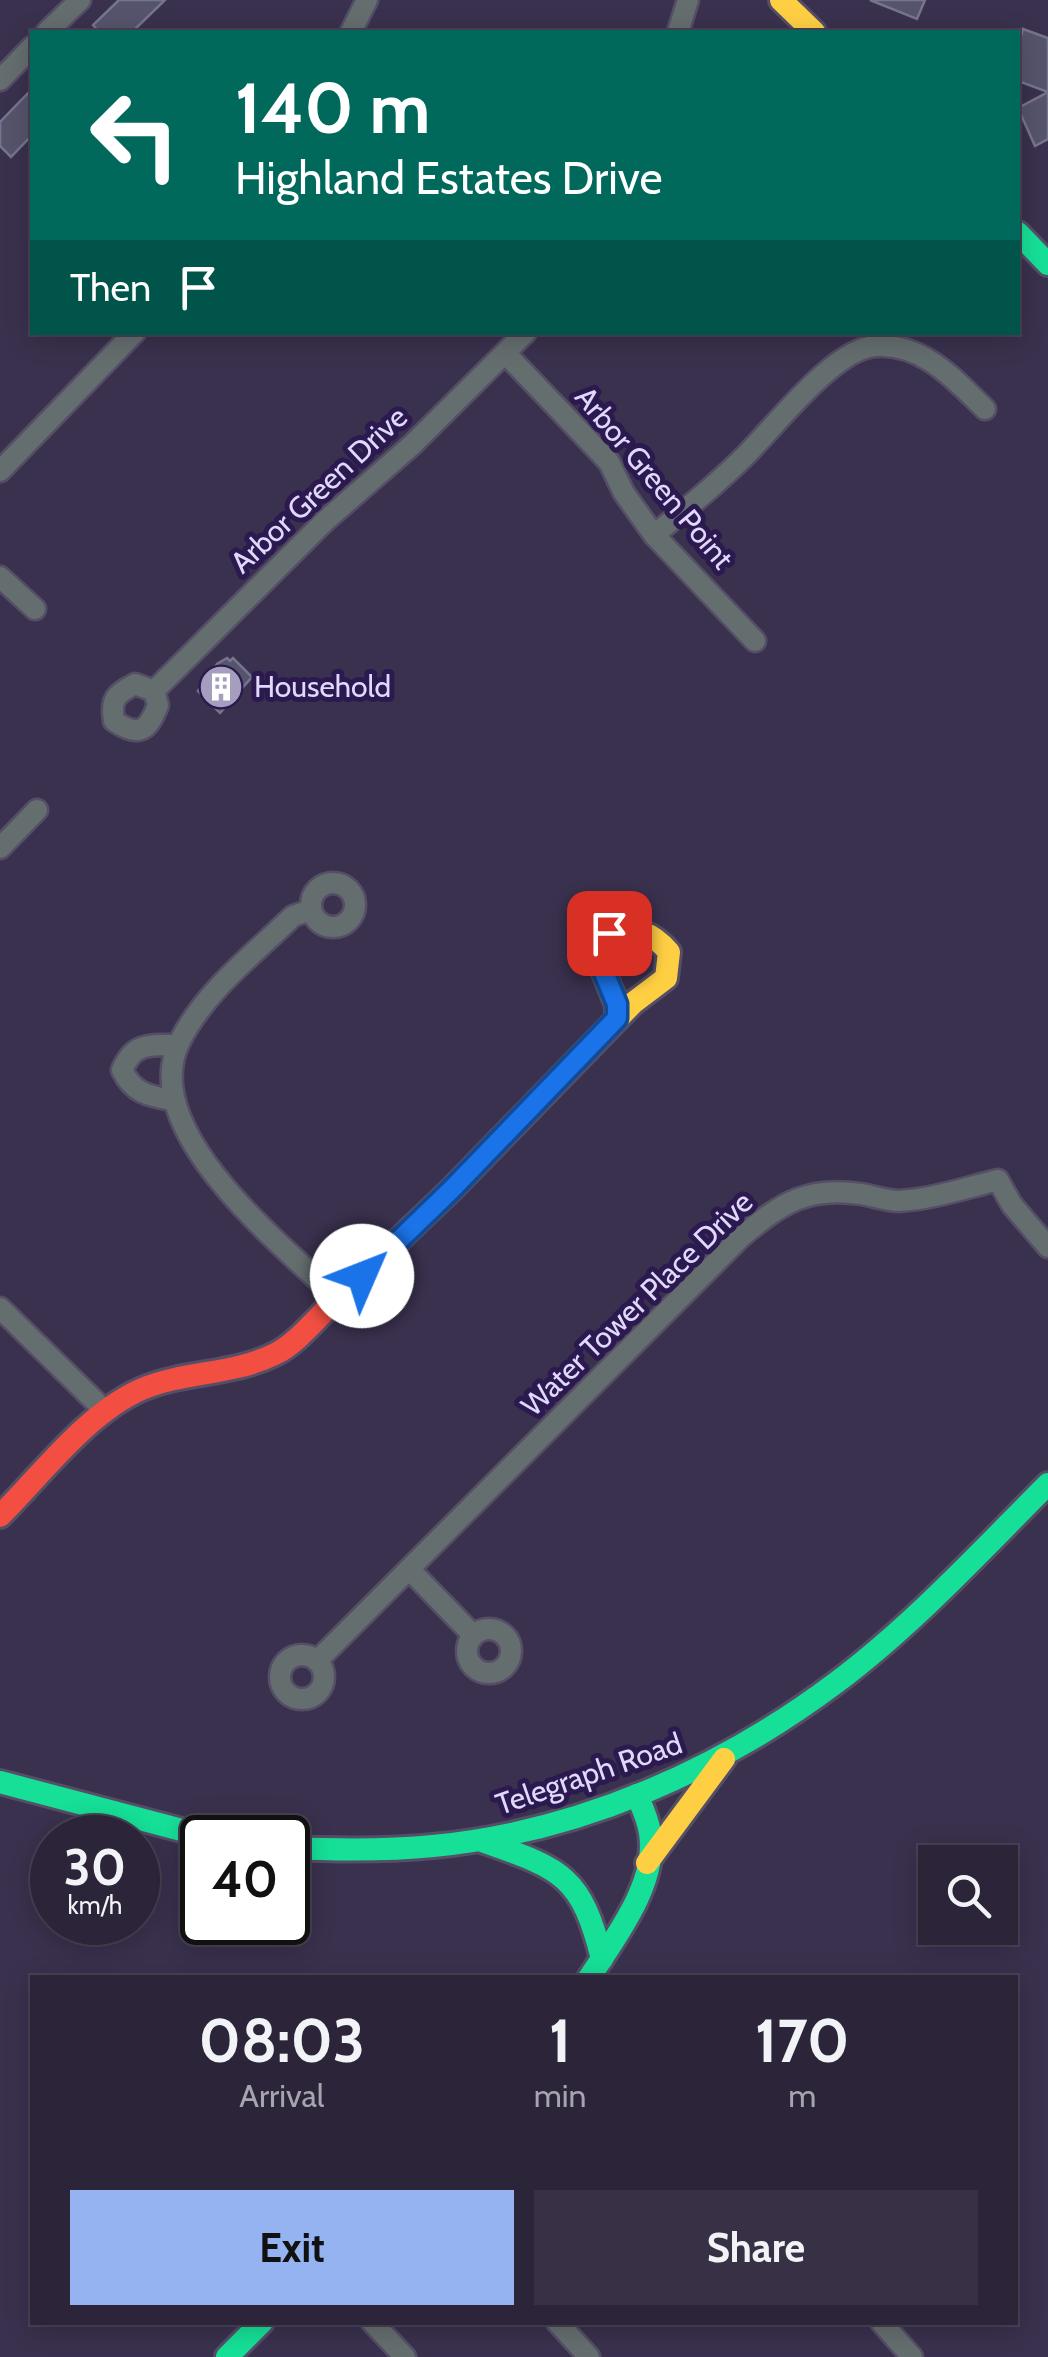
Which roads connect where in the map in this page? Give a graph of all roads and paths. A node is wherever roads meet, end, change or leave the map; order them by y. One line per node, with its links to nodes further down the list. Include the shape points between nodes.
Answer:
1 (80, 0): 5 (street)
2 (366, 0): 6 (street)
3 (688, 0): 7 (street)
4 (781, 0): 8 (main road)
5 (50, 30)
6 (352, 30)
7 (679, 30)
8 (812, 30)
9 (30, 50): 10 (street)
10 (0, 80)
11 (1020, 236): 12 (main road)
12 (1048, 264)
13 (132, 335): 20 (street)
14 (523, 335): 17 (street, Arbor Green Drive)
15 (926, 335): 18 (street)
16 (876, 339): 18 (street); 21 (street, via 820,377 746,455)
17 (506, 354): 21 (street, Arbor Green Point, via 609,462); 25 (street, Arbor Green Drive)
18 (922, 354): 19 (street)
19 (985, 409)
20 (0, 471)
21 (654, 535): 24 (street, Arbor Green Point)
22 (0, 576): 23 (street)
23 (35, 610)
24 (755, 641)
25 (154, 691)
26 (36, 810): 27 (street)
27 (0, 848)
28 (312, 910): 30 (street, via 293,916 211,996)
29 (617, 1018): 33 (main road)
30 (177, 1045): 31 (street); 31 (street, via 145,1045 128,1054 122,1070 144,1096)
31 (172, 1100): 33 (street, via 193,1148 217,1177)
32 (1048, 1247): 38 (street, Water Tower Place Drive, via 998,1180 894,1201 824,1191 800,1196 742,1236)
33 (338, 1299): 35 (main road, via 279,1353 143,1390)
34 (0, 1308): 35 (street)
35 (104, 1410): 37 (main road)
36 (1048, 1484): 41 (main road, Telegraph Road, via 864,1660)
37 (0, 1516)
38 (411, 1571): 39 (street); 40 (street, Water Tower Place Drive)
39 (473, 1635)
40 (317, 1662)
41 (728, 1753): 43 (main road, Telegraph Road); 47 (main road)
42 (0, 1782): 44 (main road)
43 (637, 1795): 45 (main road, Telegraph Road); 47 (main road, via 650,1827)
44 (180, 1830)
45 (482, 1841): 46 (main road, Telegraph Road, via 398,1851); 48 (main road, via 563,1877 590,1912)
46 (310, 1849)
47 (647, 1863): 48 (main road, via 626,1918)
48 (595, 1968)
49 (259, 2325): 53 (main road)
50 (375, 2325): 54 (street)
51 (560, 2325): 55 (street)
52 (884, 2325): 56 (street)
53 (227, 2357)
54 (405, 2357)
55 (589, 2357)
56 (912, 2357)

